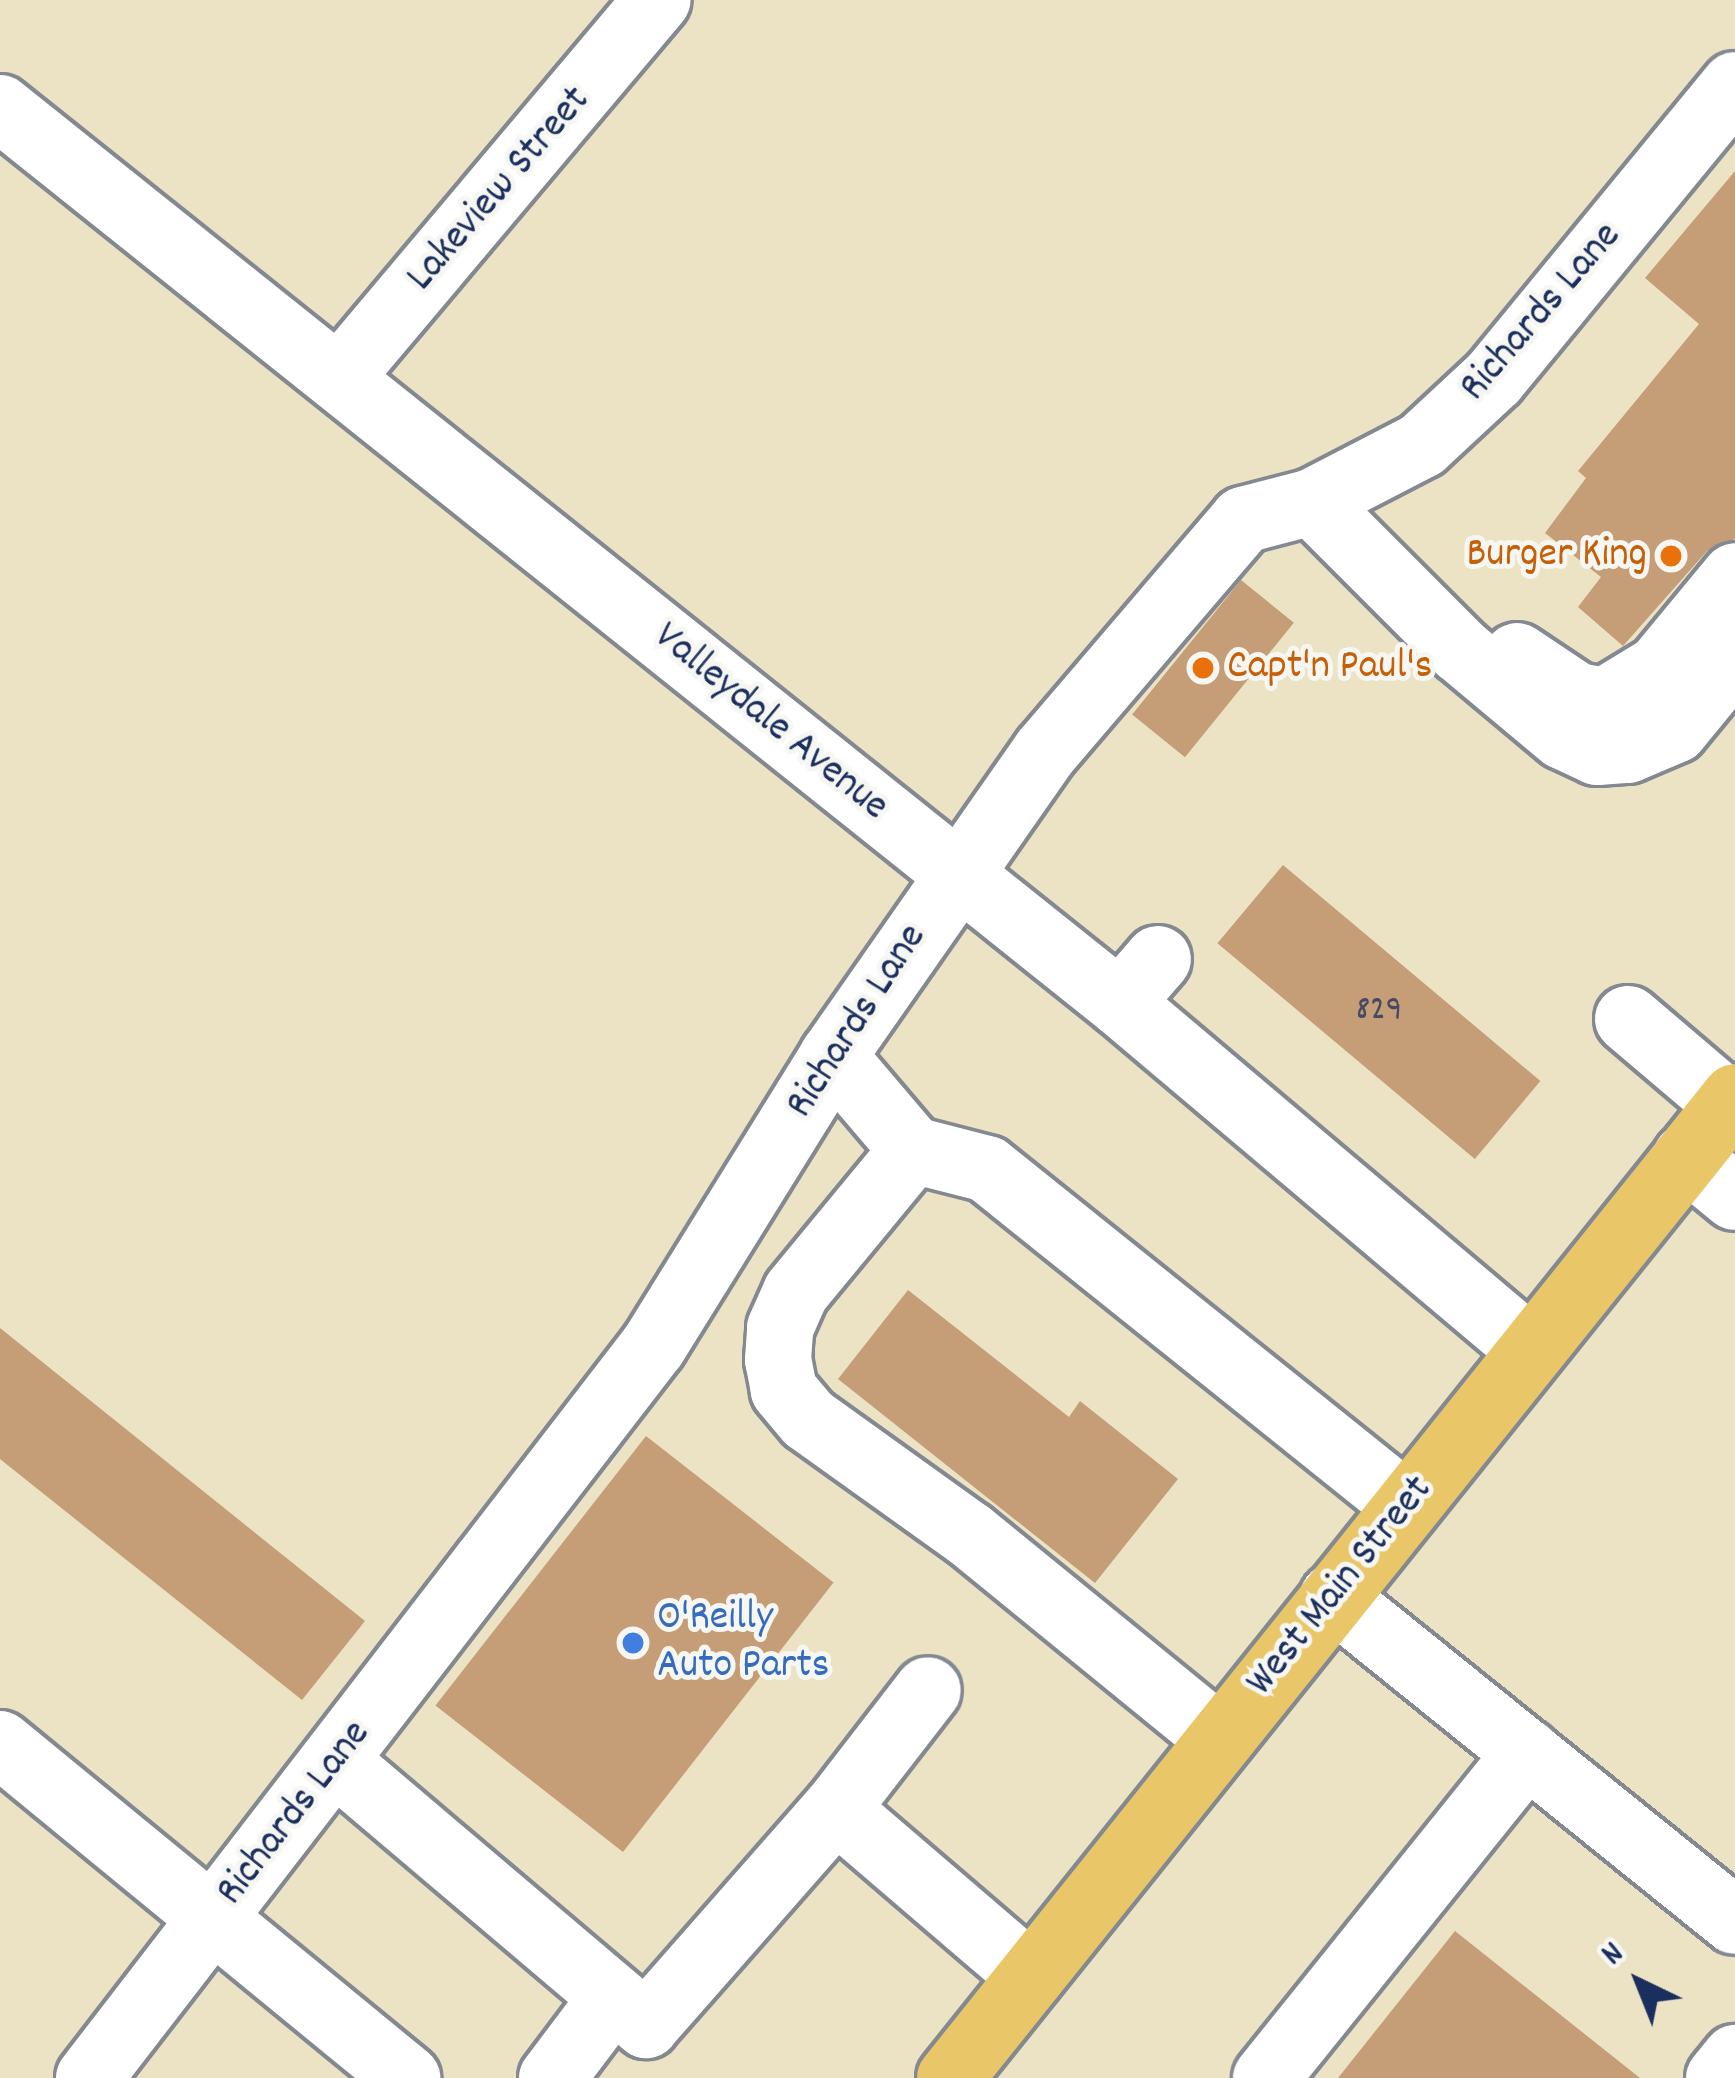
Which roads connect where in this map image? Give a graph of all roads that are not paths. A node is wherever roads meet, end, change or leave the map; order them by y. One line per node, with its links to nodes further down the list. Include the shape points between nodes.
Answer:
1 (658, 0): 4 (street, Lakeview Street)
2 (1735, 85): 5 (street, Richards Lane, via 1494,378 1422,445)
3 (0, 108): 4 (street, Valleydale Avenue)
4 (340, 377): 9 (street, Valleydale Avenue)
5 (1312, 502): 7 (street); 9 (street, Richards Lane, via 1243,520 1046,751)
6 (1735, 576): 7 (street, via 1658,668 1605,700 1543,677 1486,631)
7 (1423, 610): 8 (street, via 1563,736 1597,752 1628,750 1675,730)
8 (1735, 657)
9 (957, 872): 11 (street, Richards Lane); 15 (street, Valleydale Avenue, via 1139,981)
10 (1628, 1019): 12 (street)
11 (833, 1056): 13 (street); 22 (street, Richards Lane, via 654,1345)
12 (1732, 1101): 14 (main road, West Main Street)
13 (913, 1150): 16 (street, via 987,1169); 19 (street, via 796,1292 780,1328 784,1390 808,1419 970,1535)
14 (1711, 1177): 15 (main road, West Main Street)
15 (1531, 1350): 16 (main road, West Main Street)
16 (1407, 1506): 17 (main road, West Main Street)
17 (1333, 1597): 19 (main road, West Main Street); 21 (street)
18 (928, 1690): 23 (street)
19 (1219, 1738): 26 (main road, West Main Street)
20 (0, 1744): 24 (street)
21 (1527, 1754): 25 (street); 33 (street)
22 (336, 1762): 24 (street, Richards Lane); 27 (street)
23 (836, 1809): 26 (street); 27 (street, via 646,2024)
24 (214, 1918): 29 (street, Richards Lane); 30 (street)
25 (1735, 1921)
26 (1030, 1976): 32 (main road, West Main Street)
27 (614, 1997): 31 (street)
28 (1735, 2058): 34 (street)
29 (89, 2078)
30 (407, 2078)
31 (552, 2078)
32 (950, 2078)
33 (1266, 2078)
34 (1719, 2078)

